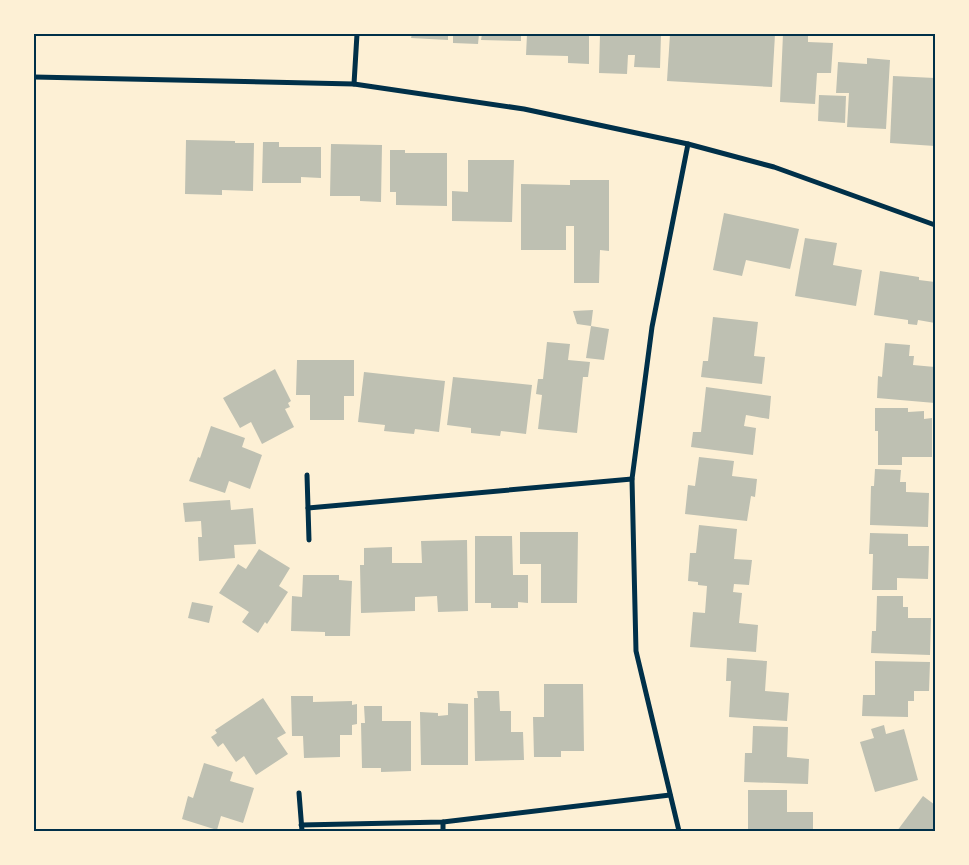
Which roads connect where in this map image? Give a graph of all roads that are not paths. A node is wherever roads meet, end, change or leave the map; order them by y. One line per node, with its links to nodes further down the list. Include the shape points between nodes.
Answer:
1 (357, 34): 3 (street)
2 (34, 77): 3 (street)
3 (354, 84): 4 (street, via 524,109)
4 (688, 144): 5 (street, via 774,167); 7 (street, via 652,327)
5 (935, 225)
6 (307, 475): 8 (street)
7 (632, 479): 8 (street); 11 (street, via 636,651)
8 (308, 508): 9 (street)
9 (309, 540)
10 (299, 793): 13 (street)
11 (670, 795): 12 (street); 16 (street)
12 (443, 822): 13 (street); 15 (street)
13 (301, 825): 14 (street)
14 (302, 831)
15 (444, 831)
16 (679, 831)

